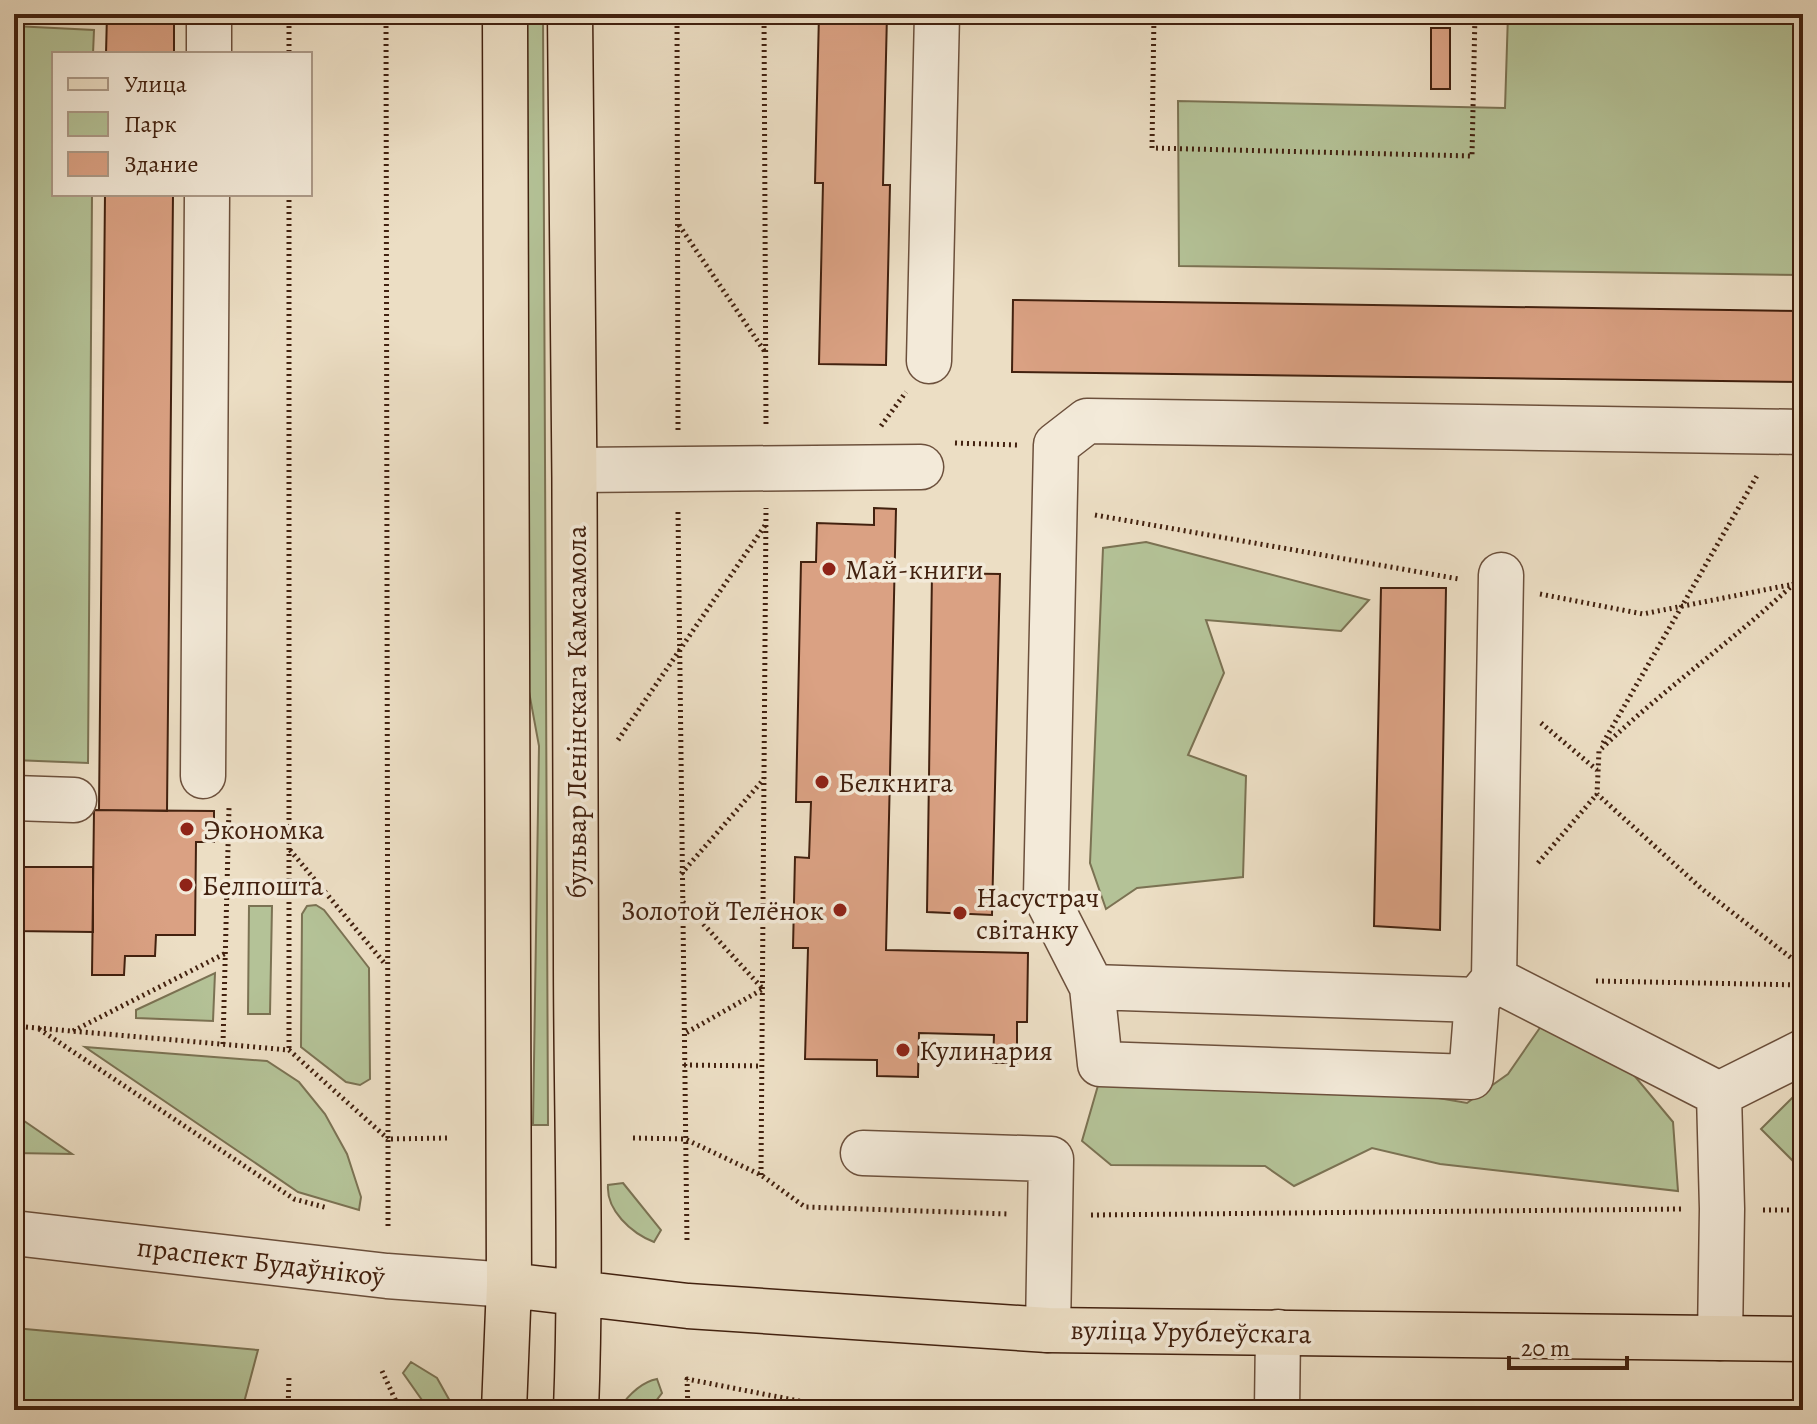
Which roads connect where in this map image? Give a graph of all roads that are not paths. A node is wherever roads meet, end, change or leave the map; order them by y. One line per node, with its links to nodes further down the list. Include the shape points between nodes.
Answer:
1 (209, 14): 5 (street)
2 (505, 14): 21 (main road)
3 (570, 14): 10 (main road, бульвар Ленінскага Камсамола)
4 (937, 14): 7 (street)
5 (209, 52)
6 (207, 196): 12 (street)
7 (929, 361)
8 (1792, 432): 15 (street, via 1087,421 1056,445 1046,897)
9 (921, 467): 10 (street)
10 (575, 470): 22 (main road, бульвар Ленінскага Камсамола)
11 (1500, 581): 16 (street)
12 (203, 776)
13 (14, 798): 14 (street)
14 (74, 800)
15 (1092, 987): 16 (street); 16 (street, via 1100,1064 1471,1077)
16 (1485, 990): 18 (street)
17 (1803, 1052): 18 (street)
18 (1719, 1094): 25 (street)
19 (863, 1153): 23 (street, via 1051,1159)
20 (14, 1233): 21 (street, праспект Будаўнікоў)
21 (509, 1285): 22 (main road, вуліца Урублеўскага); 27 (main road)
22 (580, 1292): 23 (main road, вуліца Урублеўскага, via 703,1307); 28 (main road, бульвар Ленінскага Камсамола)
23 (1048, 1330): 24 (main road, вуліца Урублеўскага)
24 (1278, 1332): 25 (main road, вуліца Урублеўскага); 29 (street)
25 (1720, 1338): 26 (main road, вуліца Урублеўскага)
26 (1803, 1339)
27 (504, 1410)
28 (576, 1410)
29 (1277, 1410)

